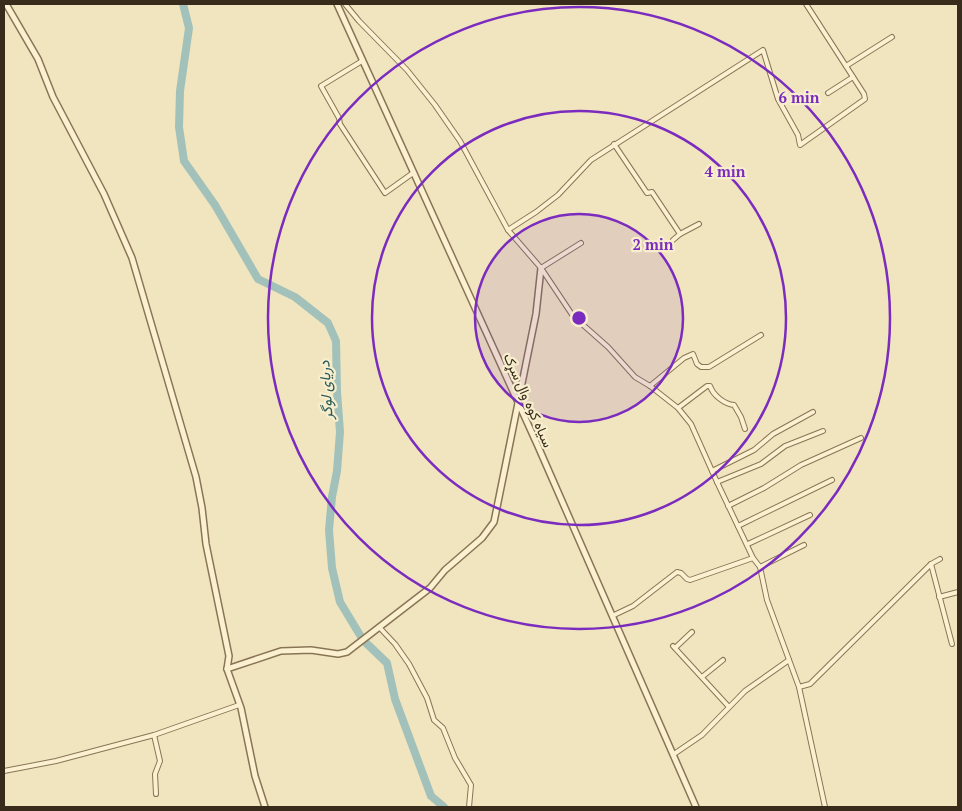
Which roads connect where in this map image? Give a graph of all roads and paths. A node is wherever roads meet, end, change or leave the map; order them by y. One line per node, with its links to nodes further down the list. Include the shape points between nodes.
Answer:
1 (6, 4): 46 (street, via 38,59 53,97 104,194 132,258 198,483 206,544 229,656)
2 (336, 4): 6 (street, سیاه کوه وال سړک)
3 (345, 4): 13 (street, via 435,104 460,141)
4 (806, 4): 7 (street)
5 (892, 37): 7 (street)
6 (362, 61): 11 (street, سیاه کوه وال سړک); 11 (street, via 321,86 340,124 385,193)
7 (846, 66): 8 (street)
8 (853, 78): 9 (street); 10 (street, via 865,99 800,145 798,135 778,99 763,50)
9 (828, 93)
10 (614, 144): 13 (street, via 590,160 536,212); 14 (street)
11 (413, 173): 20 (street, سیاه کوه وال سړک)
12 (699, 224): 14 (street)
13 (508, 230): 17 (street)
14 (680, 234): 15 (street)
15 (673, 240)
16 (581, 243): 17 (street)
17 (542, 268): 19 (street, via 573,316 635,377); 20 (street)
18 (761, 335): 19 (street, via 709,367 697,364 693,354 684,358)
19 (650, 386): 21 (street)
20 (518, 403): 40 (street, سیاه کوه وال سړک); 41 (street, via 494,522 482,538 445,570 430,588)
21 (678, 408): 23 (street, via 710,386 727,404 734,405); 26 (street, via 691,424)
22 (813, 412): 26 (street, via 774,434 754,450)
23 (745, 428)
24 (823, 431): 28 (street, via 785,446 761,464)
25 (861, 438): 29 (street, via 801,465)
26 (712, 471): 28 (street)
27 (832, 480): 31 (street)
28 (717, 482): 29 (street)
29 (728, 506): 31 (street)
30 (810, 515): 32 (street)
31 (738, 526): 32 (street)
32 (748, 544): 34 (street)
33 (804, 545): 37 (street)
34 (753, 558): 37 (street); 40 (street, via 690,580 678,572 633,606)
35 (940, 559): 36 (street)
36 (931, 564): 39 (street); 48 (street, via 810,684)
37 (760, 567): 45 (street, via 767,600)
38 (958, 592): 39 (street)
39 (939, 597): 43 (street)
40 (612, 616): 52 (street, سیاه کوه وال سړک)
41 (379, 628): 46 (street, via 347,652 281,650); 56 (street, via 409,664 427,698 434,720 443,728 471,785)
42 (692, 632): 47 (street, via 674,647)
43 (952, 644)
44 (723, 660): 47 (street)
45 (789, 660): 48 (street); 50 (street)
46 (228, 669): 49 (street)
47 (702, 677): 50 (street)
48 (798, 687): 58 (street)
49 (239, 705): 51 (street); 55 (street, via 254,776)
50 (729, 707): 52 (street, via 702,735)
51 (154, 735): 53 (street); 54 (street, via 160,761 155,774)
52 (674, 754): 57 (street, سیاه کوه وال سړک)
53 (4, 771)
54 (156, 794)
55 (265, 807)
56 (469, 807)
57 (696, 807)
58 (825, 807)

